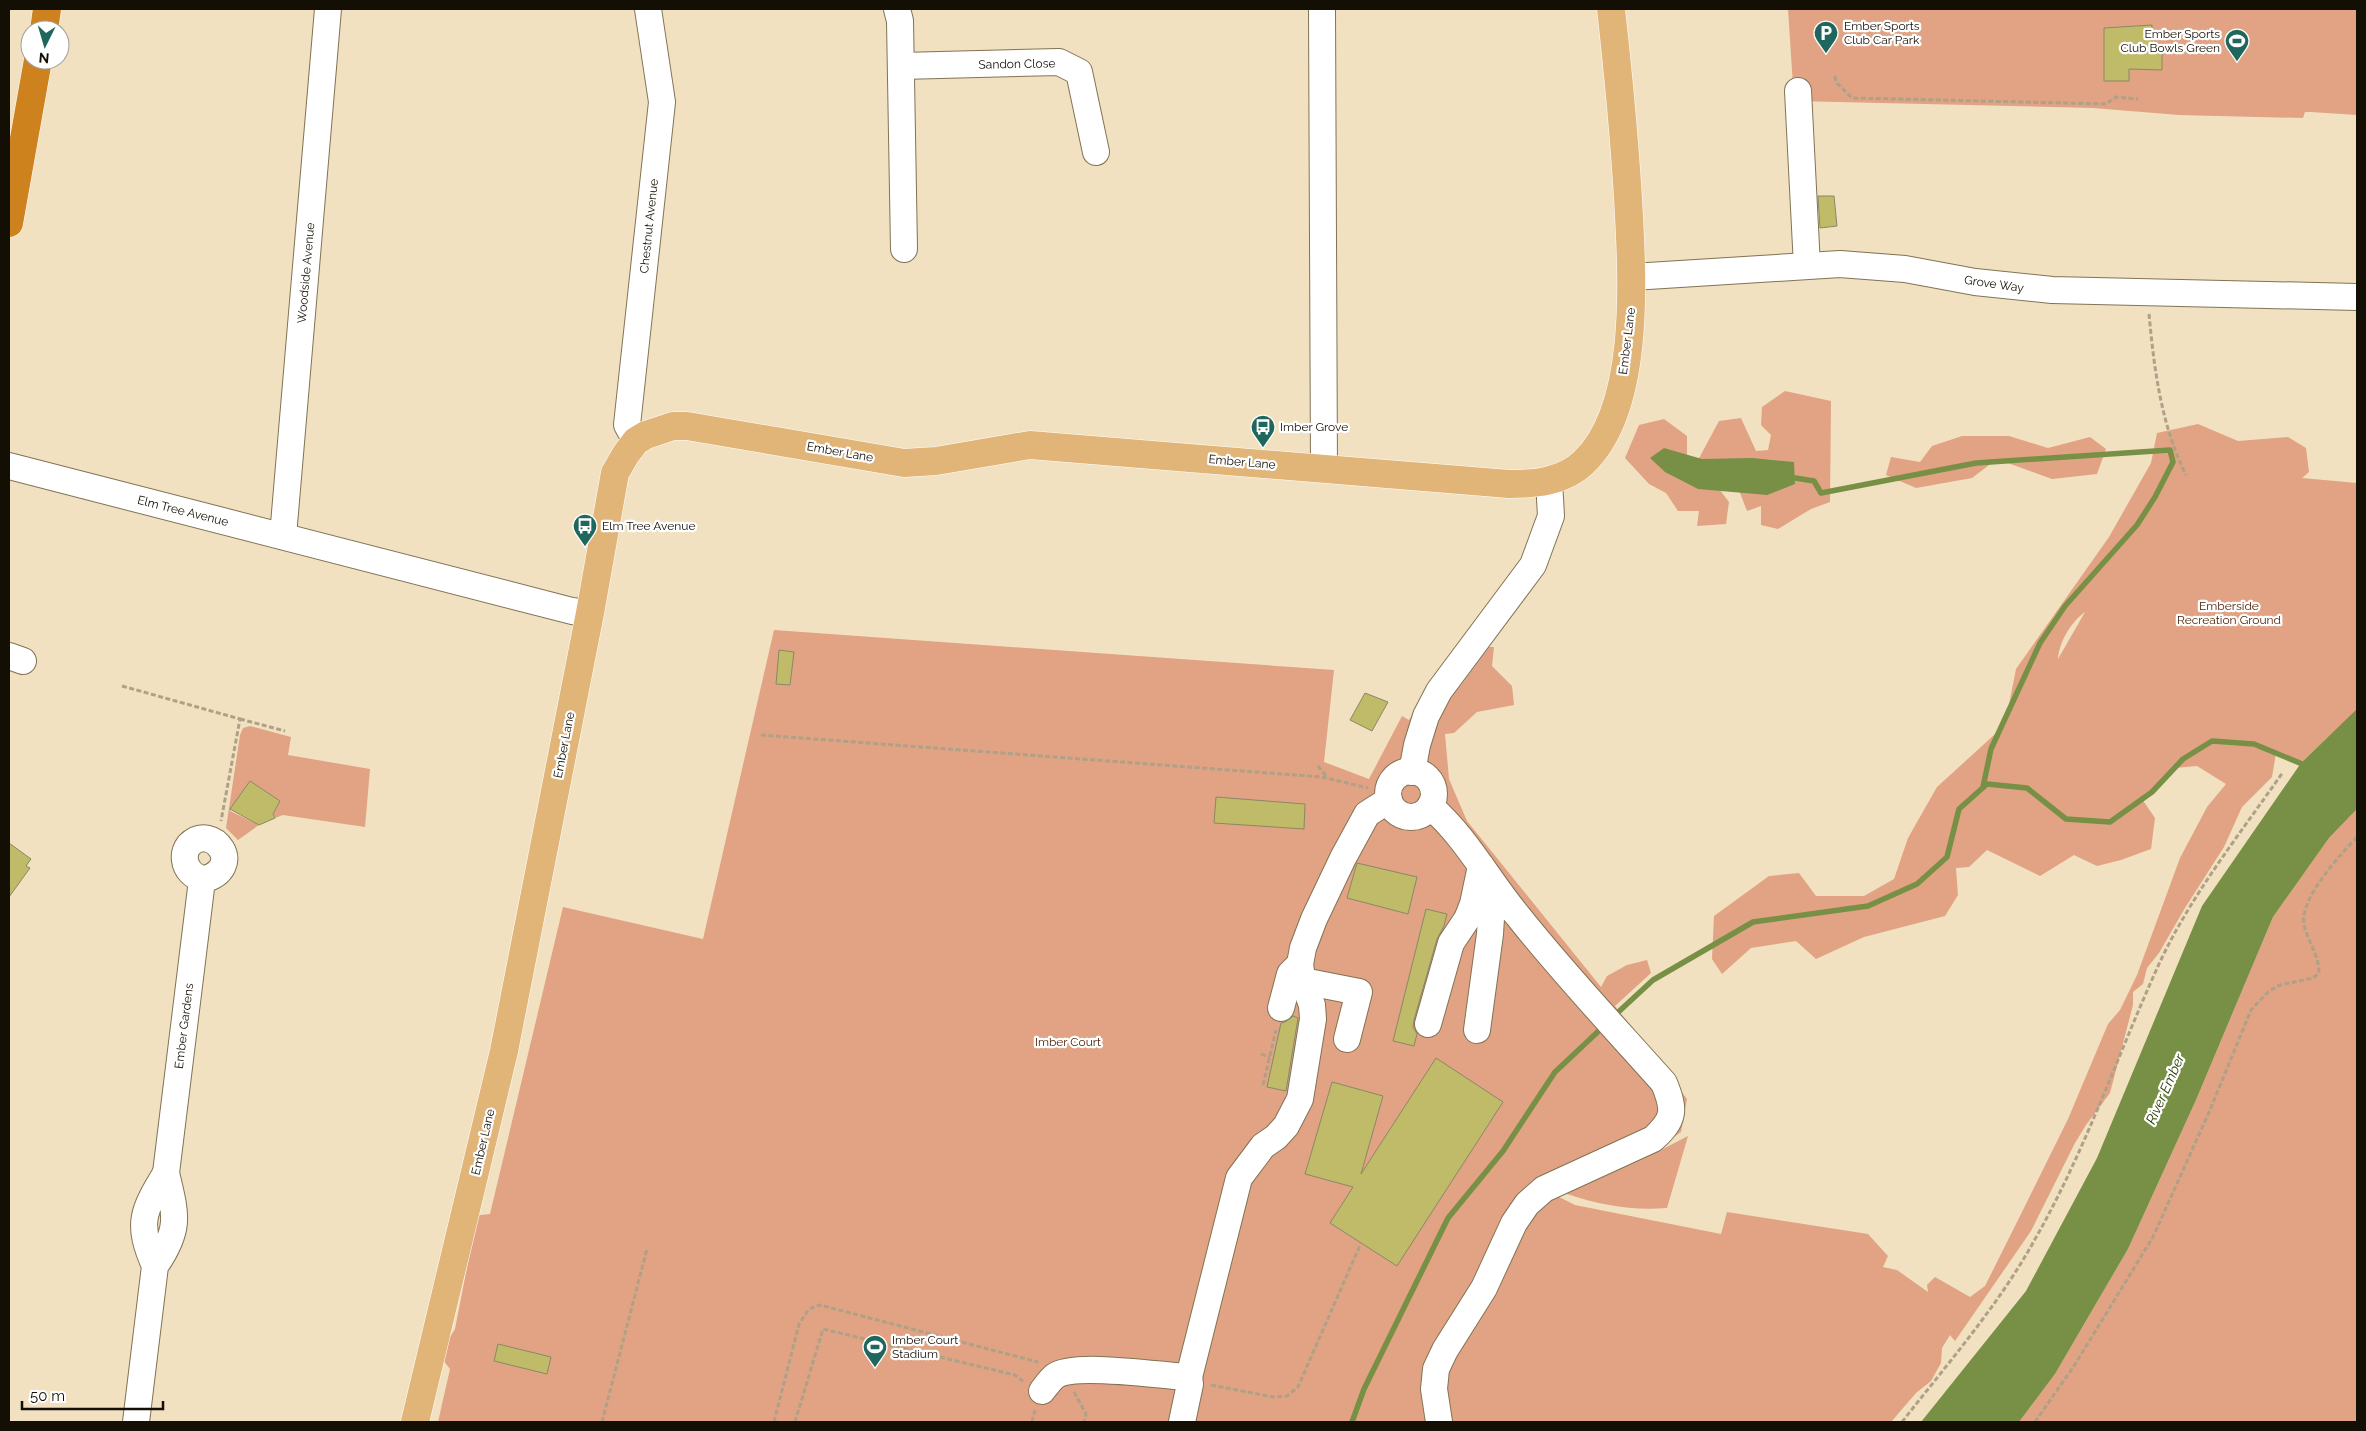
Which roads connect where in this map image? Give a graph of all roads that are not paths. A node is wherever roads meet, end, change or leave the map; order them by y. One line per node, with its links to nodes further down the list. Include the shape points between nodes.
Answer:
1 (328, 9): 20 (street, Woodside Avenue)
2 (648, 9): 16 (street, Chestnut Avenue, via 662,102 627,425)
3 (897, 9): 6 (street)
4 (1322, 9): 18 (street)
5 (1611, 9): 14 (main road, Ember Lane)
6 (901, 66): 9 (street, Sandon Close, via 1059,62 1079,72); 12 (street)
7 (36, 70): 10 (highway)
8 (1798, 91): 13 (street)
9 (1096, 152)
10 (13, 180): 11 (highway)
11 (9, 223)
12 (904, 249)
13 (1807, 266): 14 (street, Grove Way); 15 (street, Grove Way, via 1869,264 2011,287)
14 (1632, 278): 19 (main road, Ember Lane, via 1621,388 1605,436 1582,465)
15 (2357, 297)
16 (636, 442): 18 (main road, Ember Lane, via 657,431 686,426 904,463 936,461 1030,445); 21 (main road, Ember Lane, via 621,462 612,484)
17 (9, 466): 20 (street, Elm Tree Avenue)
18 (1324, 469): 19 (main road, Ember Lane, via 1508,484)
19 (1549, 481): 22 (street, via 1551,516 1533,565 1439,691 1423,724)
20 (283, 536): 21 (street, Elm Tree Avenue)
21 (590, 613): 35 (main road, Ember Lane, via 504,1051)
22 (1412, 772): 23 (street, via 1398,775 1393,780); 24 (street, via 1431,784 1433,800)
23 (1388, 797): 24 (street, via 1396,812 1410,817); 27 (street, via 1367,814 1343,858 1314,919)
24 (1430, 806): 26 (street)
25 (214, 840): 34 (street, Ember Gardens, via 202,839 191,843 184,858 187,868 202,880 166,1173 143,1220 145,1244 155,1266)
26 (1481, 866): 29 (street, via 1473,904 1451,943); 30 (street, via 1491,918); 37 (street, via 1518,916 1664,1083 1672,1103 1667,1126 1653,1139 1544,1189 1527,1204 1484,1288 1436,1369 1434,1389)
27 (1302, 973): 28 (street, via 1290,974); 31 (street, via 1359,992); 32 (street, via 1314,1019 1300,1098 1286,1126 1263,1146 1239,1178)
28 (1281, 1008)
29 (1428, 1024)
30 (1477, 1030)
31 (1347, 1039)
32 (1189, 1378): 33 (street, via 1092,1370 1056,1375); 36 (street)
33 (1042, 1390)
34 (136, 1422)
35 (415, 1422)
36 (1182, 1422)
37 (1439, 1422)

